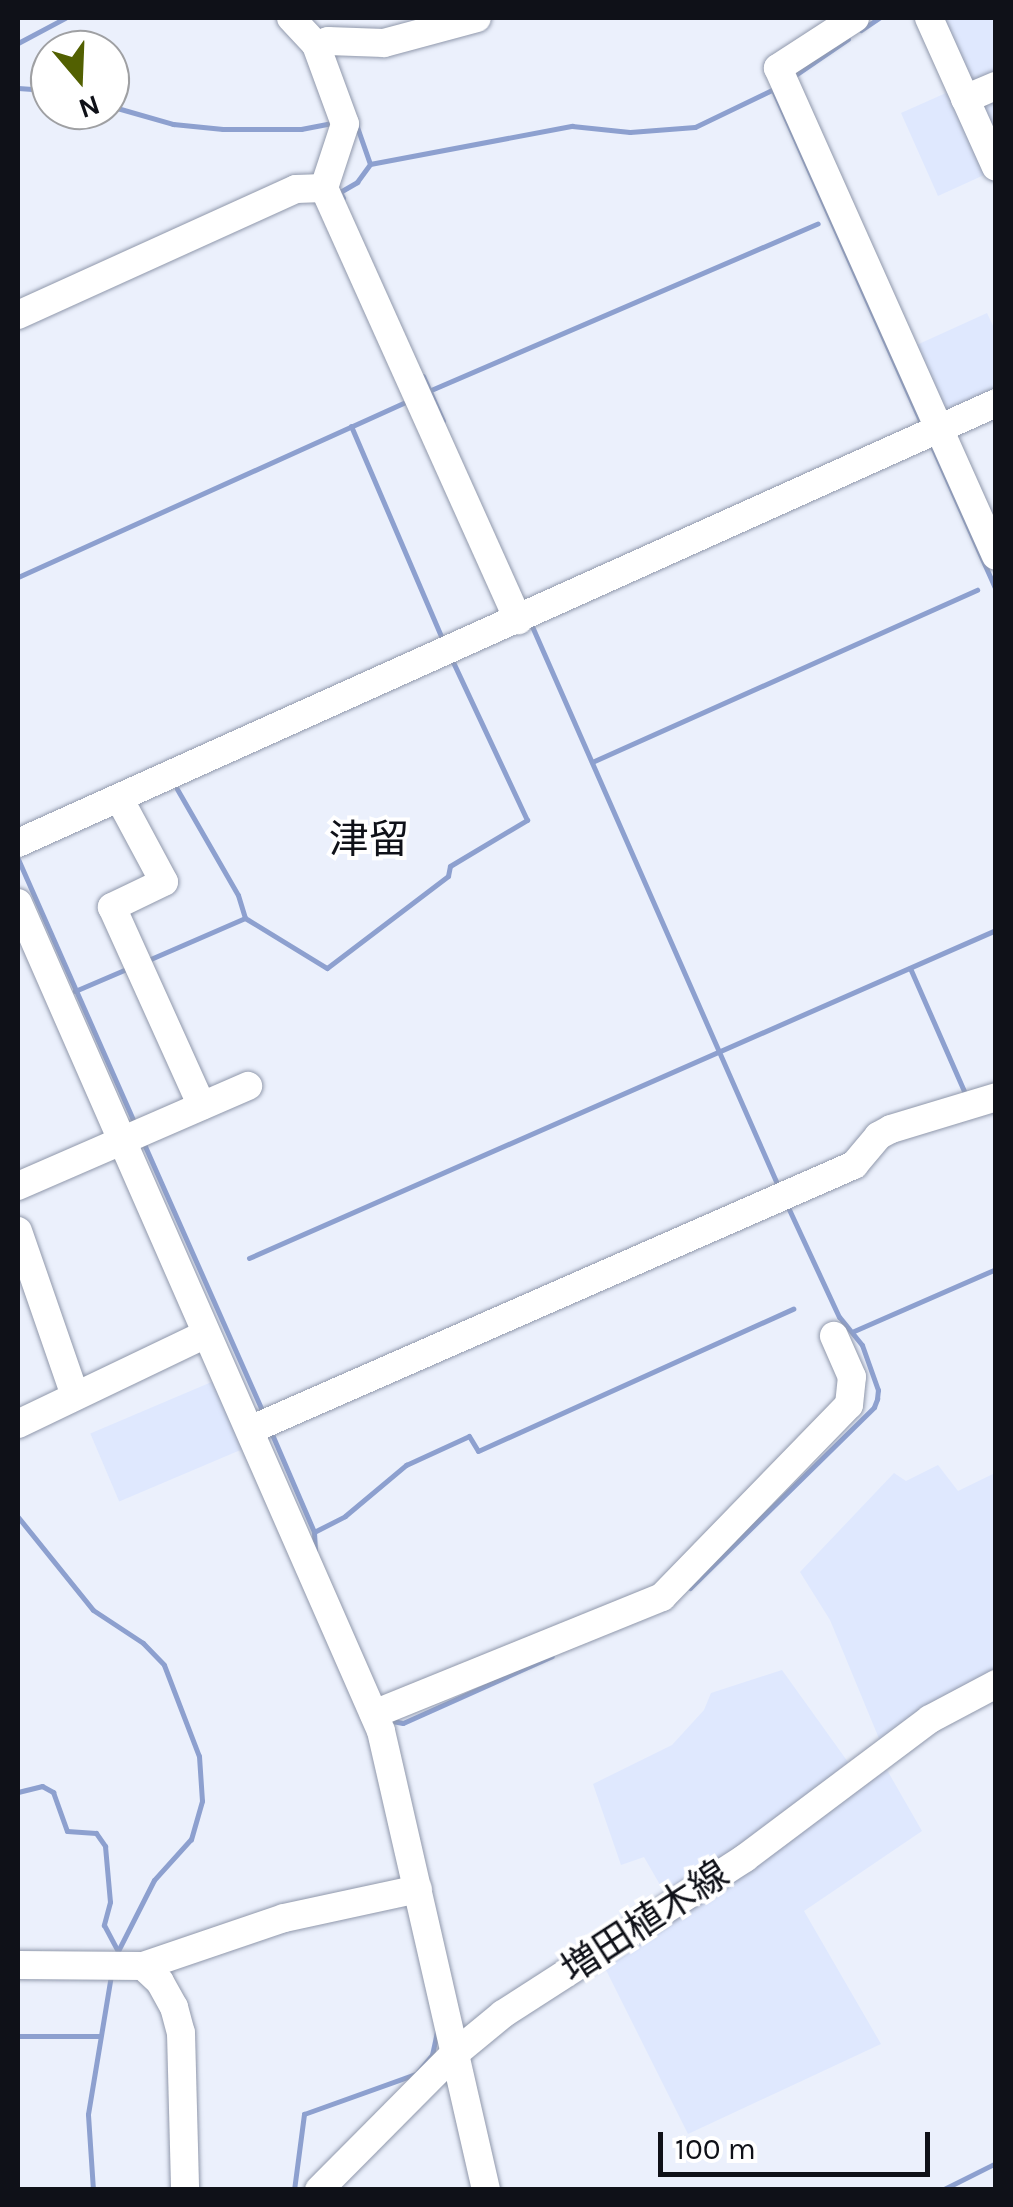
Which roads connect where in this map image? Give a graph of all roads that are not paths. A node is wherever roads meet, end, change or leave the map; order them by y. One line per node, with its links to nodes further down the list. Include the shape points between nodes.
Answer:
1 (291, 18): 5 (street)
2 (477, 18): 5 (street, via 384,43)
3 (854, 18): 12 (street, via 778,68)
4 (929, 18): 7 (street)
5 (322, 43): 9 (street, via 345,124)
6 (996, 86): 7 (street)
7 (965, 99): 8 (street)
8 (996, 167)
9 (324, 188): 10 (street, via 296,189); 14 (street)
10 (18, 314)
11 (996, 403): 12 (street)
12 (930, 432): 13 (street); 14 (street)
13 (996, 556)
14 (525, 616): 15 (street)
15 (119, 798): 16 (street); 20 (street, via 164,882 112,907)
16 (18, 843)
17 (18, 903): 21 (street)
18 (248, 1086): 20 (street)
19 (996, 1096): 28 (street, via 878,1136 854,1165)
20 (202, 1106): 21 (street)
21 (133, 1137): 22 (street); 24 (street)
22 (18, 1186)
23 (18, 1230): 26 (street)
24 (206, 1334): 26 (street); 28 (street)
25 (836, 1342): 30 (street, via 852,1377 849,1405 662,1597)
26 (74, 1393): 27 (street)
27 (18, 1424)
28 (262, 1425): 30 (street)
29 (996, 1684): 34 (street, 増田植木線, via 930,1719 745,1858 503,2014)
30 (380, 1717): 31 (street)
31 (409, 1891): 33 (street, via 284,1918); 34 (street)
32 (18, 1966): 33 (street)
33 (123, 1966): 35 (street, via 160,1982 180,2033)
34 (452, 2056): 36 (street, 増田植木線); 37 (street)
35 (185, 2190)
36 (318, 2190)
37 (486, 2190)

